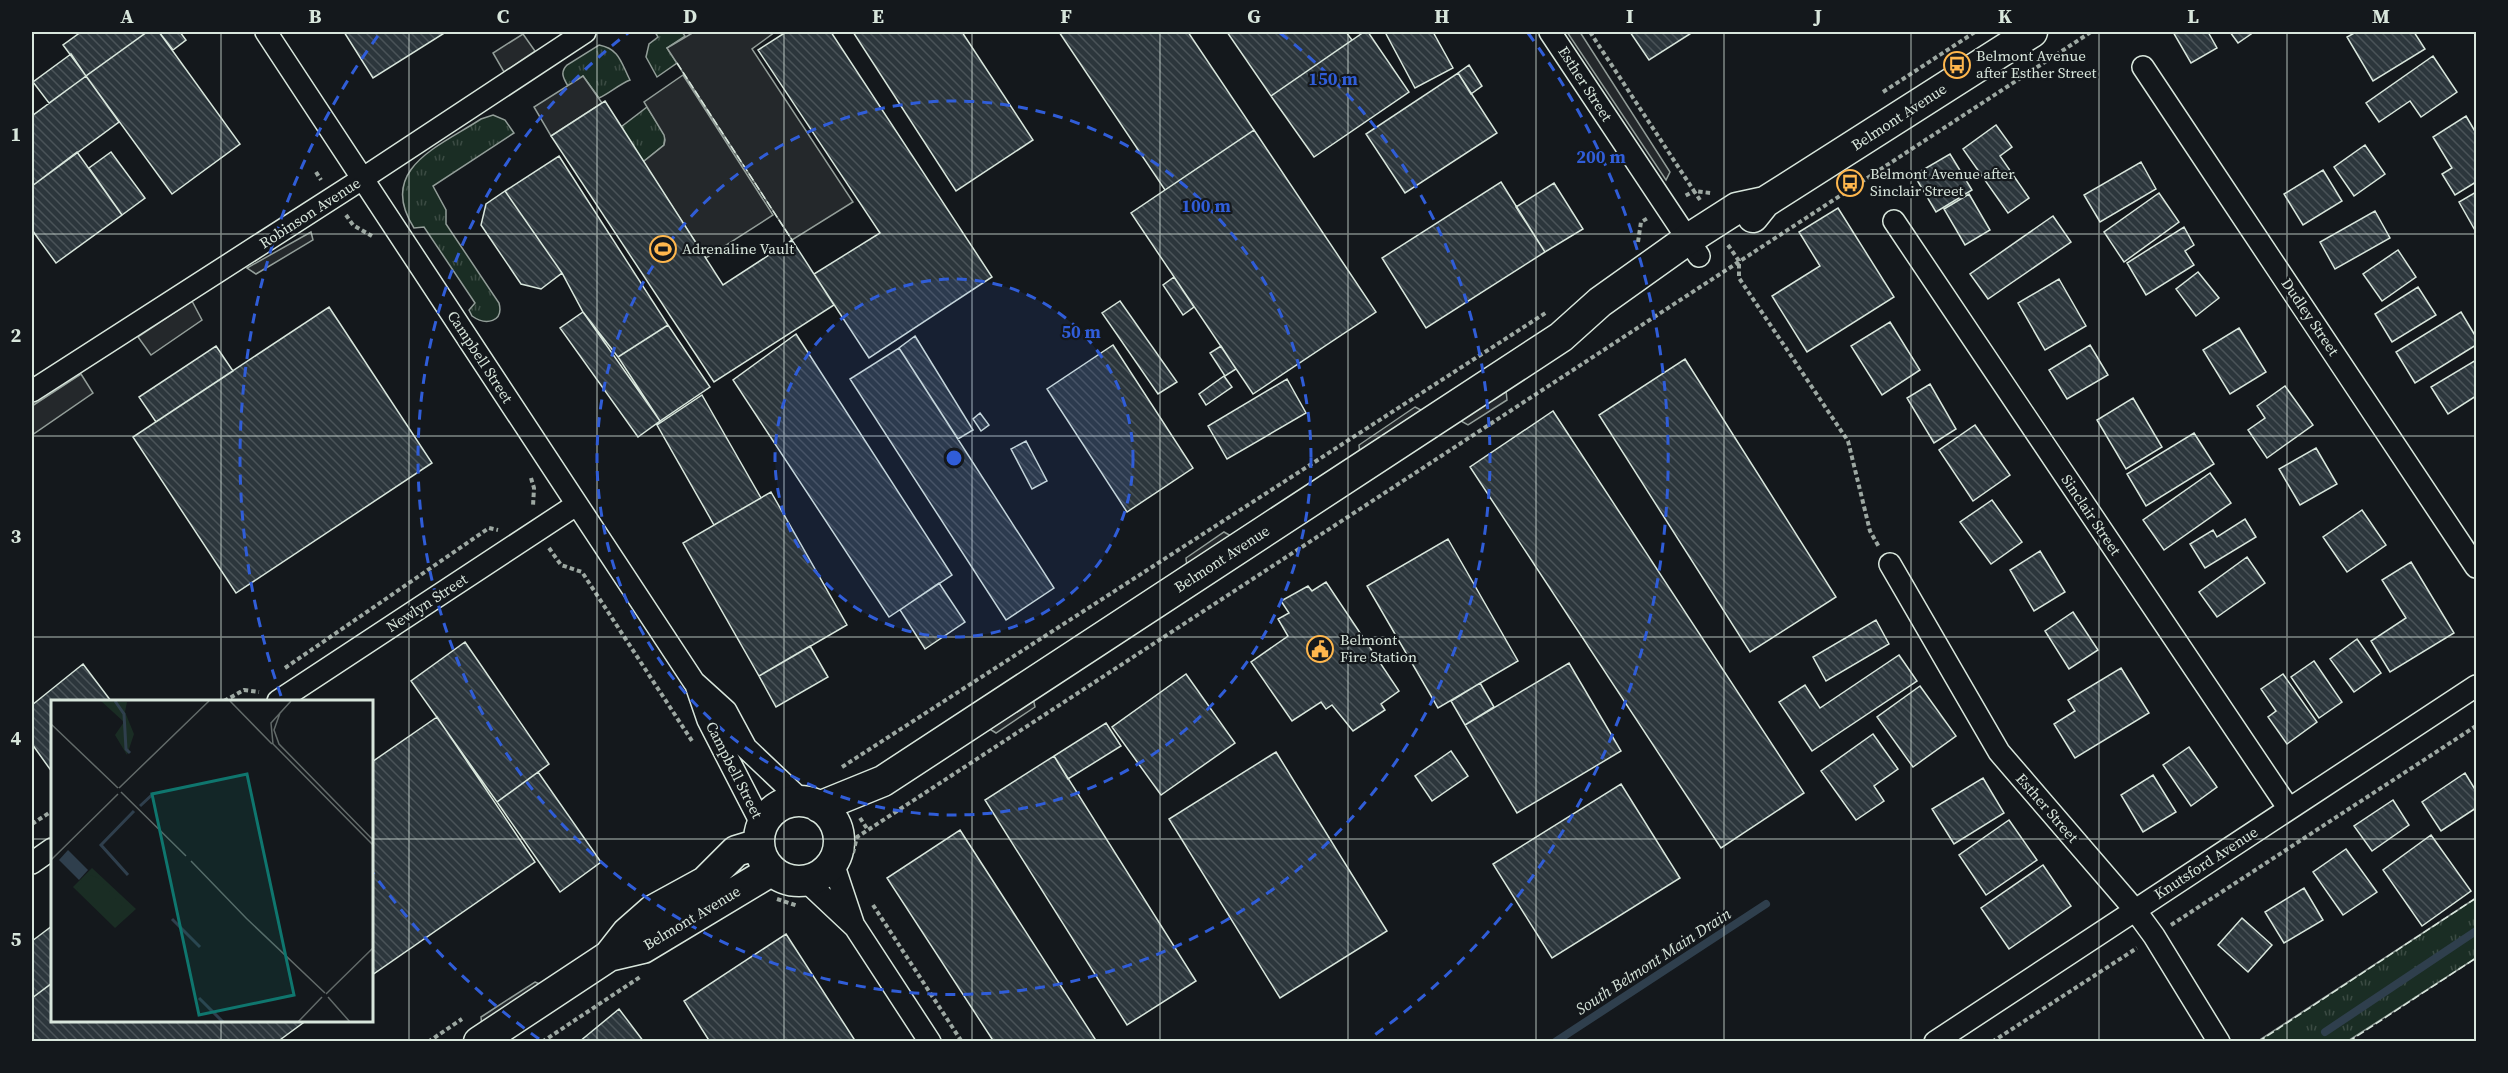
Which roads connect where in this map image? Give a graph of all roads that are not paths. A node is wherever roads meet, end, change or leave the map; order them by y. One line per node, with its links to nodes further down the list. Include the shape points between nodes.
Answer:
1 (266, 32): 6 (street, Campbell Street)
2 (585, 32): 6 (street, Robinson Avenue)
3 (1550, 32): 8 (street, Esther Street)
4 (2032, 32): 8 (main road, Belmont Avenue, via 1765,202 1737,208 1726,241)
5 (2143, 67): 12 (street, Dudley Street)
6 (362, 179): 9 (street, Robinson Avenue); 10 (street, Campbell Street)
7 (1894, 221): 18 (street, Sinclair Street)
8 (1693, 248): 16 (main road, Belmont Avenue, via 1600,302 1561,337)
9 (32, 391)
10 (576, 505): 13 (street, Campbell Street); 15 (street, Newlyn Street)
11 (1890, 564): 25 (street, Esther Street, via 1999,752)
12 (2476, 567)
13 (694, 682): 17 (street, Campbell Street, via 726,711 746,748); 19 (street, Campbell Street)
14 (2476, 686): 18 (street, Knutsford Avenue)
15 (269, 696)
16 (883, 781): 17 (main road, Belmont Avenue); 21 (main road, Belmont Avenue)
17 (811, 804): 19 (main road, via 790,802 778,807 769,814); 21 (main road, via 829,814)
18 (2289, 809): 25 (street, Knutsford Avenue)
19 (760, 834): 23 (main road, via 760,854); 27 (main road, Belmont Avenue, via 705,882 652,911)
20 (51, 850): 22 (street)
21 (841, 852): 24 (main road, via 816,878); 26 (street)
22 (32, 863)
23 (773, 885): 24 (main road, via 793,881); 27 (main road, Belmont Avenue, via 644,948)
24 (815, 890): 26 (street)
25 (2135, 910): 30 (street, Knutsford Avenue); 31 (street, Esther Street)
26 (855, 927): 29 (street)
27 (609, 956): 28 (main road, Belmont Avenue)
28 (473, 1029)
29 (930, 1041)
30 (1935, 1041)
31 (2219, 1041)

